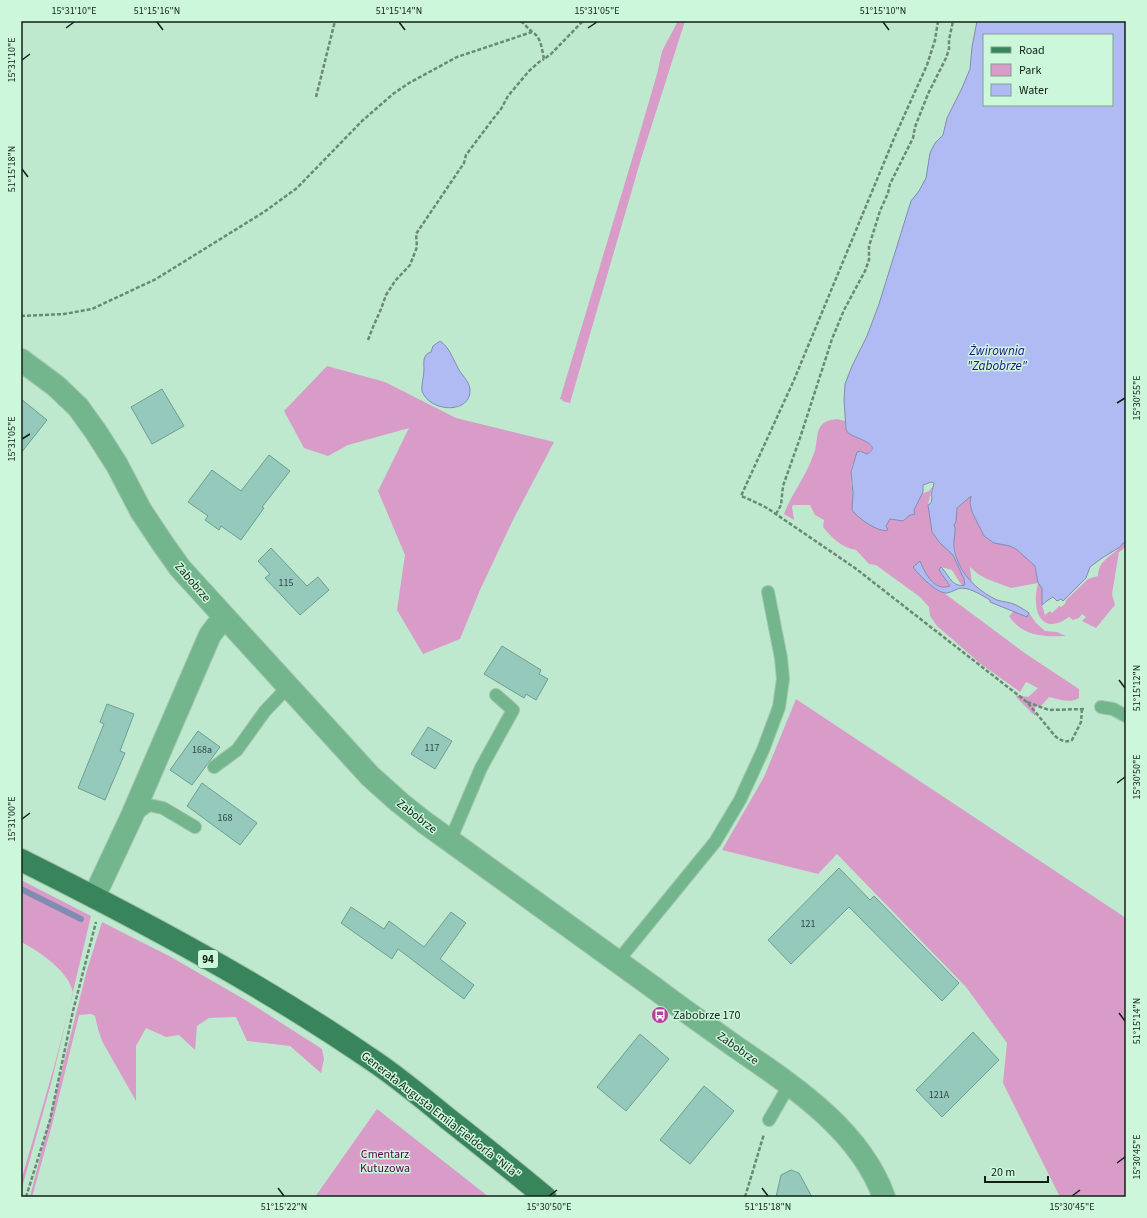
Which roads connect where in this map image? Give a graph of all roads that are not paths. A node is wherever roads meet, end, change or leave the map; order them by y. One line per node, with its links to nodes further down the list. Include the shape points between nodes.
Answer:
1 (21, 360): 3 (street, Zabobrze, via 56,386 78,407 117,464 163,544 180,568)
2 (768, 592): 14 (lane, via 783,679 778,707 763,750 740,800 715,842)
3 (224, 617): 4 (street, Zabobrze); 9 (street, via 210,635)
4 (288, 687): 8 (lane, via 265,711 237,750); 11 (street, Zabobrze, via 370,776)
5 (496, 696): 11 (lane, via 513,710 481,768)
6 (1101, 707): 7 (lane)
7 (1126, 716)
8 (214, 767)
9 (131, 818): 10 (lane, via 149,805 163,808); 13 (street)
10 (195, 827)
11 (450, 841): 14 (street, Zabobrze)
12 (21, 860): 13 (main road, Generała Augusta Emila Fieldorfa "Nila" / 94)
13 (97, 899): 17 (main road, Generała Augusta Emila Fieldorfa "Nila" / 94, via 270,994 377,1063)
14 (617, 962): 15 (street, Zabobrze)
15 (791, 1084): 16 (lane); 18 (street, Zabobrze, via 848,1136 868,1164)
16 (769, 1120)
17 (545, 1197)
18 (884, 1197)

